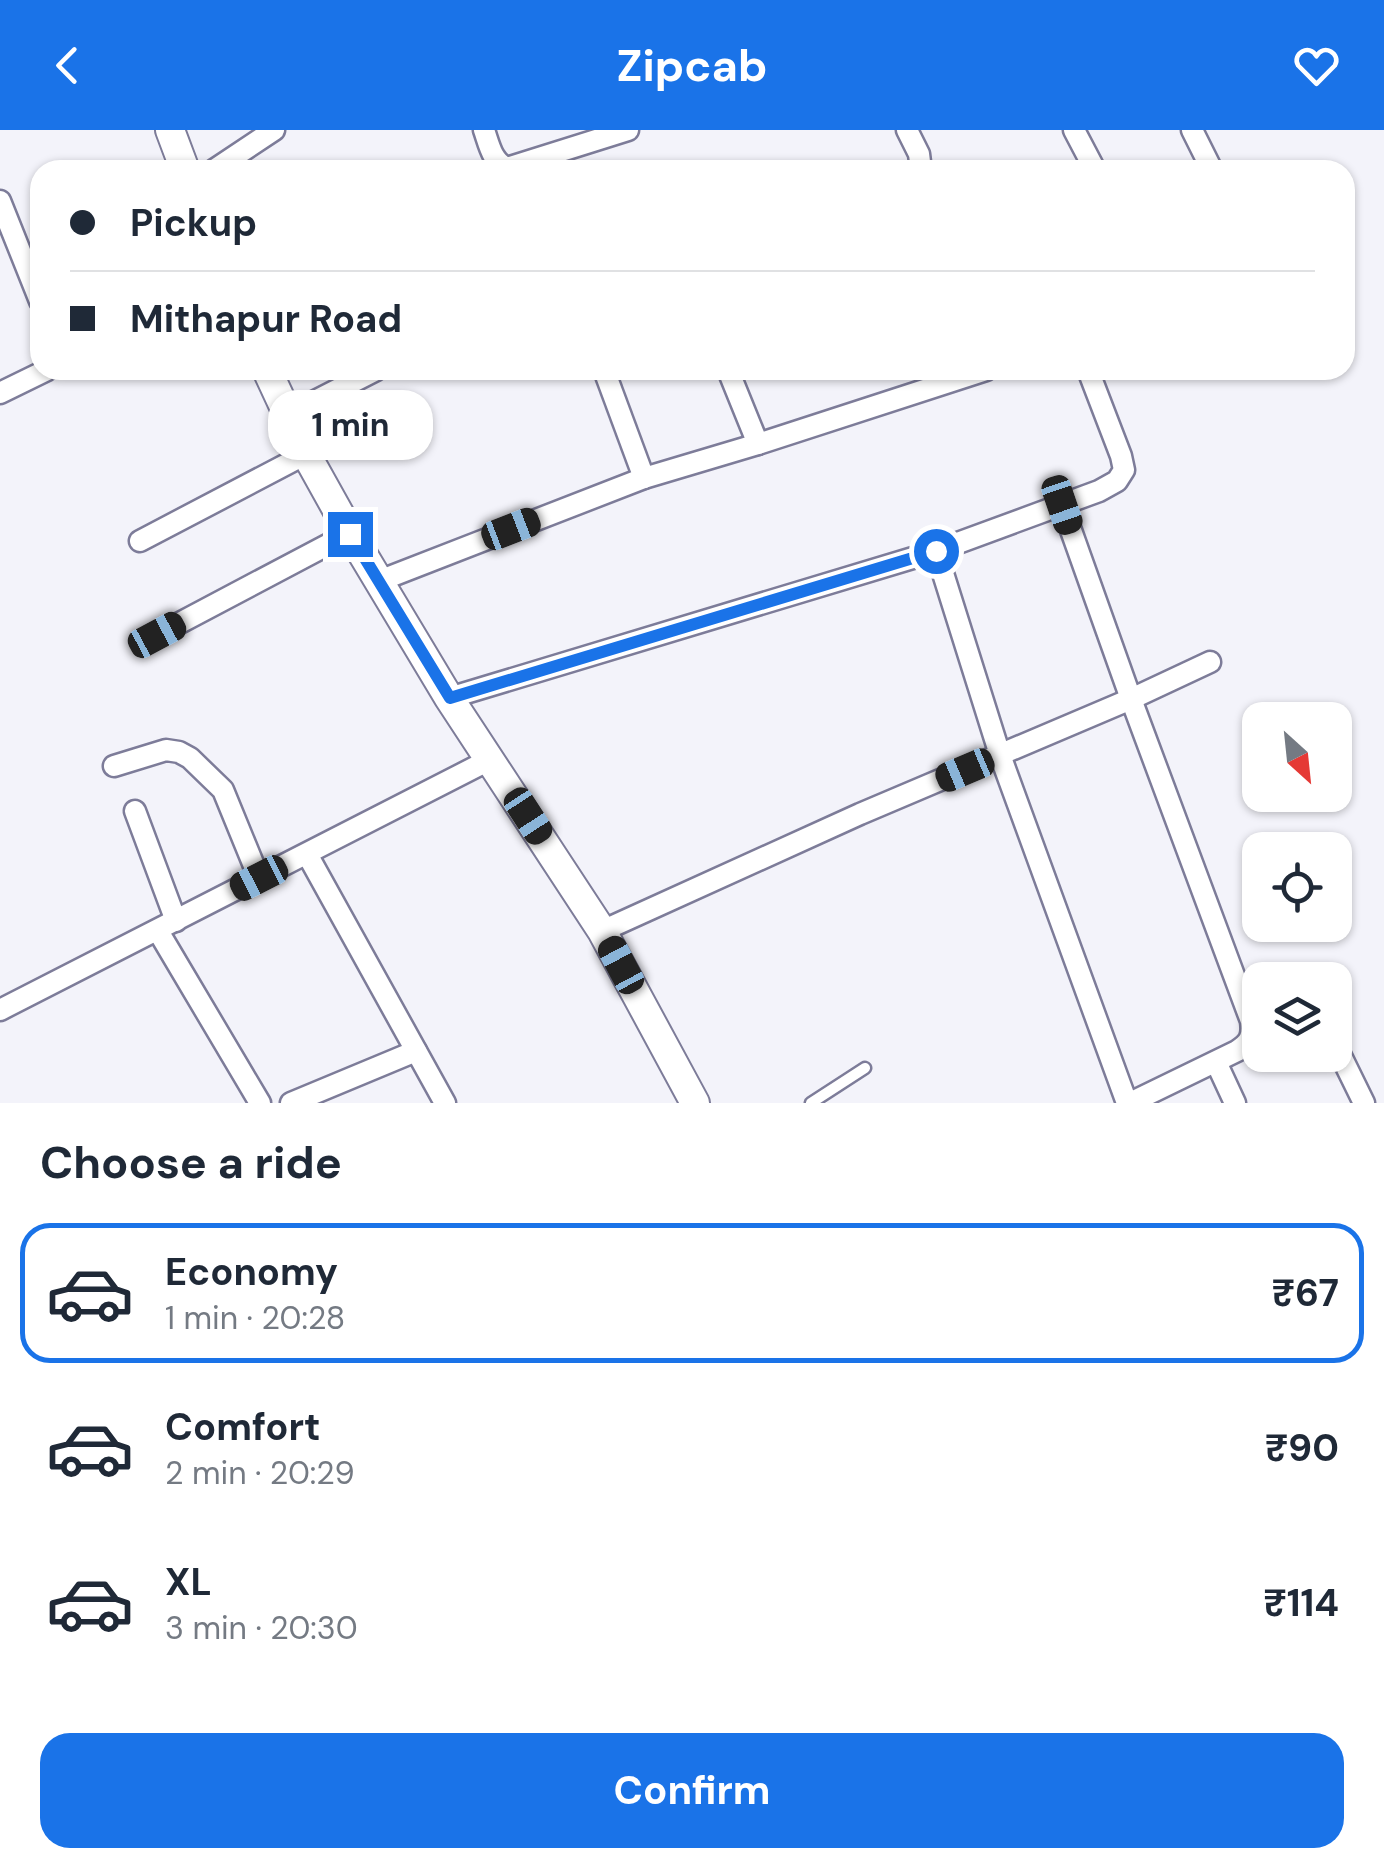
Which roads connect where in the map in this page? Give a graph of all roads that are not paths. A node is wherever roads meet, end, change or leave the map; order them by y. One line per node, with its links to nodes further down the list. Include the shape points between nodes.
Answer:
1 (170, 130): 8 (street)
2 (274, 130): 9 (street)
3 (484, 130): 10 (street)
4 (628, 130): 11 (street)
5 (907, 130): 12 (street)
6 (1074, 130): 13 (street)
7 (1192, 130): 14 (street)
8 (182, 160)
9 (229, 160)
10 (496, 160)
11 (535, 160)
12 (920, 160)
13 (1090, 160)
14 (1207, 160)
15 (0, 201): 16 (street)
16 (30, 275)
17 (30, 378): 24 (street)
18 (271, 380): 25 (street)
19 (356, 380): 25 (street)
20 (608, 380): 28 (street)
21 (732, 380): 26 (street)
22 (955, 380): 26 (street)
23 (1092, 380): 29 (street, via 1124,470 1117,481)
24 (0, 393)
25 (288, 415): 27 (street)
26 (758, 444): 28 (street)
27 (306, 454): 30 (street); 31 (street)
28 (644, 478): 33 (street)
29 (1062, 505): 32 (street); 37 (street)
30 (350, 534): 33 (street); 34 (street)
31 (140, 541)
32 (936, 551): 36 (street); 38 (street)
33 (379, 581): 36 (street)
34 (157, 635)
35 (1210, 662): 37 (street)
36 (450, 698): 39 (street)
37 (1131, 700): 38 (street); 48 (street, via 1251,1021 1249,1044)
38 (1000, 754): 45 (street); 56 (street)
39 (492, 759): 42 (street); 45 (street)
40 (114, 766): 43 (street, via 166,750 190,758 223,790)
41 (135, 812): 44 (street)
42 (307, 854): 43 (street); 47 (street)
43 (259, 878): 44 (street)
44 (167, 926): 46 (street); 51 (street)
45 (602, 931): 54 (street)
46 (0, 1010)
47 (416, 1050): 52 (street); 53 (street)
48 (1216, 1062): 56 (street); 57 (street)
49 (865, 1068): 55 (lane)
50 (1349, 1072): 58 (street)
51 (260, 1103)
52 (291, 1103)
53 (444, 1103)
54 (695, 1103)
55 (811, 1103)
56 (1129, 1103)
57 (1235, 1103)
58 (1364, 1103)

